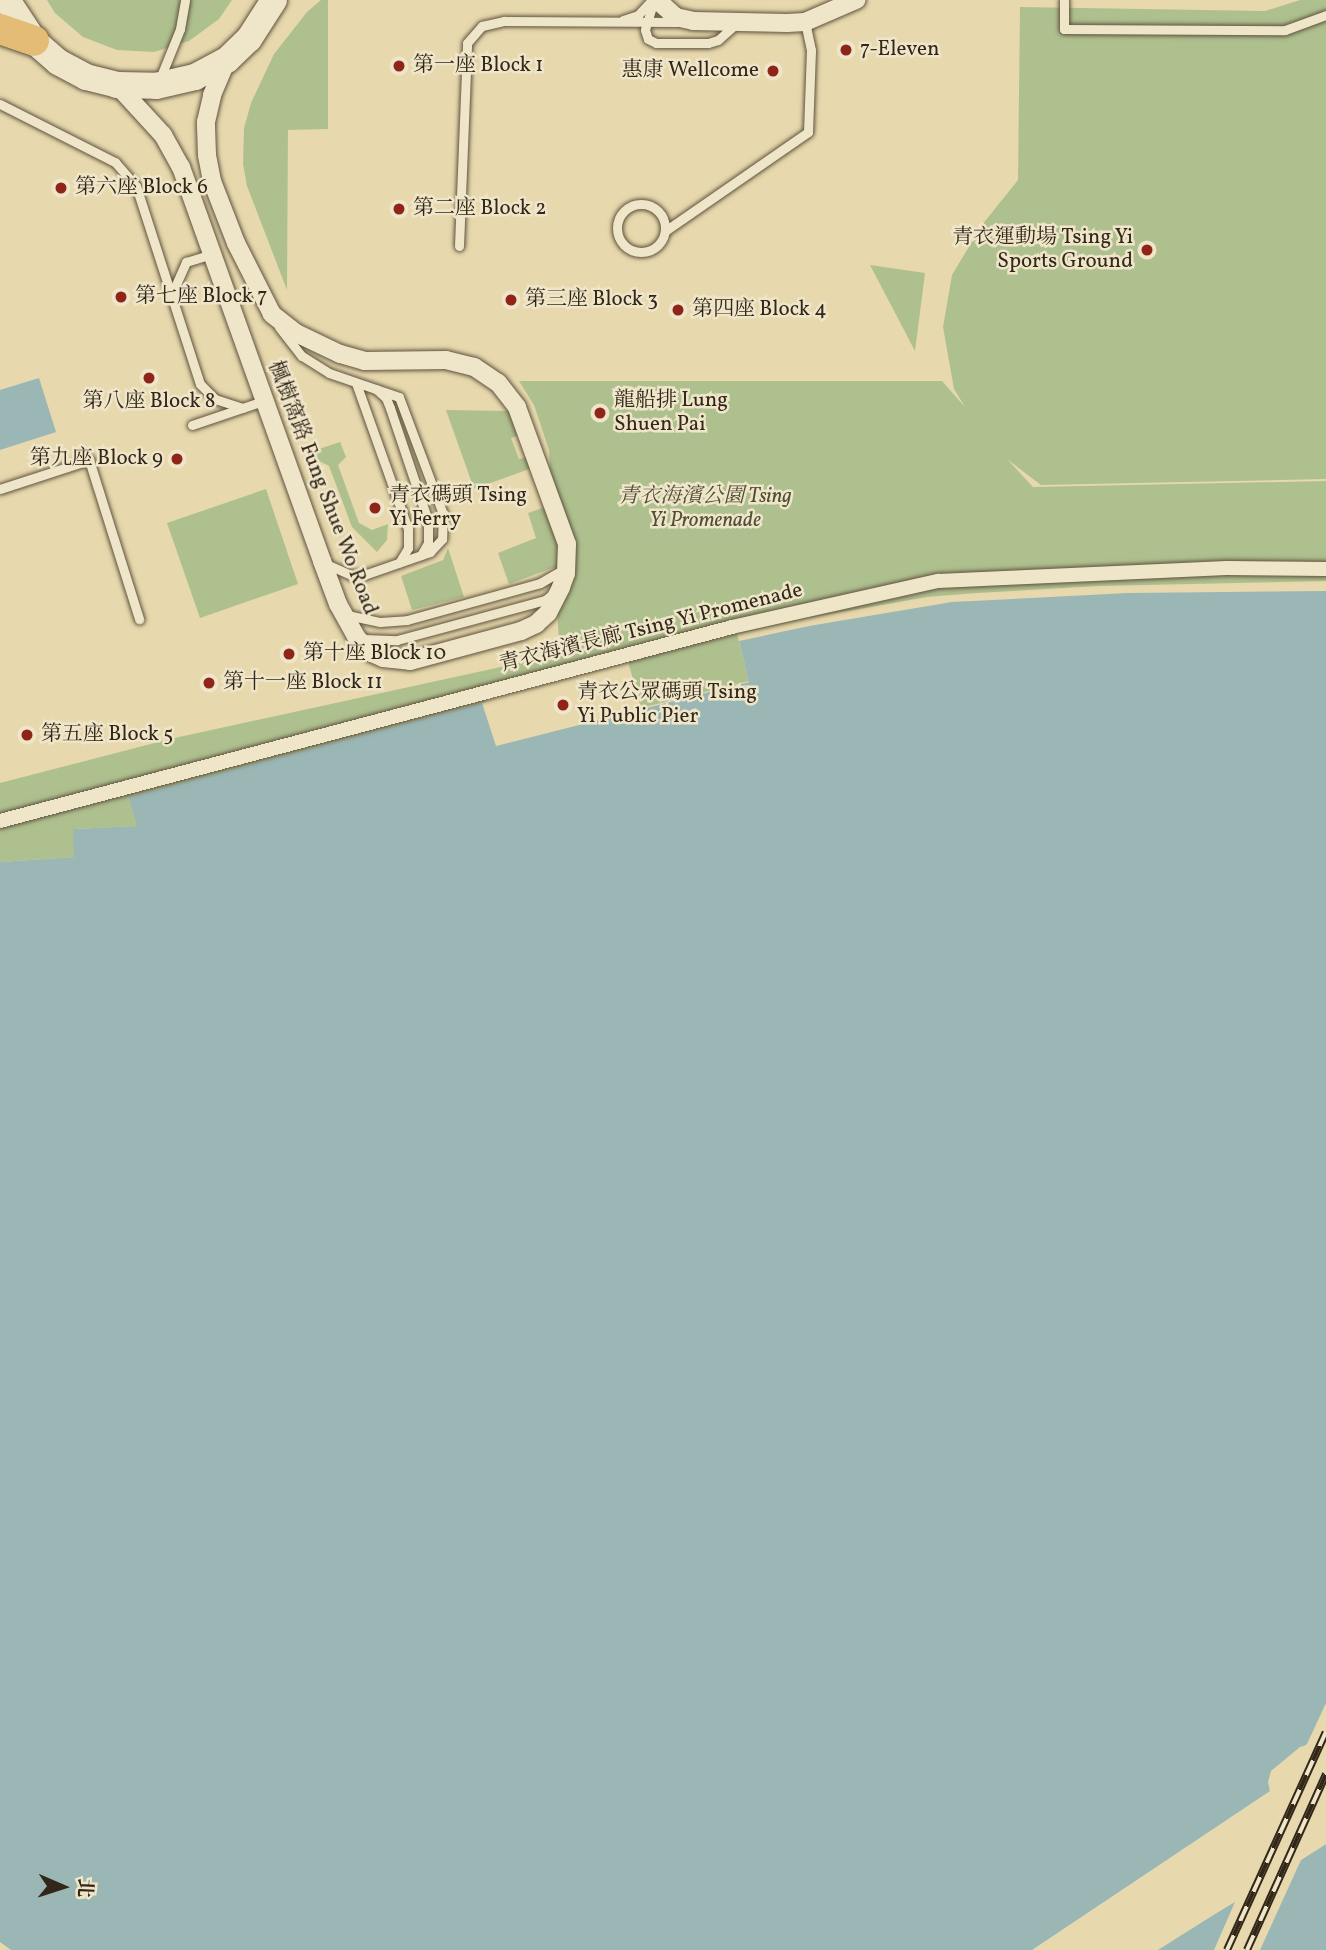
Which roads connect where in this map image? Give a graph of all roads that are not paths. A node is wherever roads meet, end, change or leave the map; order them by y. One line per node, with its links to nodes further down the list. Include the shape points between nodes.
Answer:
1 (7, 0): 14 (main road)
2 (185, 0): 17 (lane, via 180,29)
3 (274, 0): 15 (main road, via 249,39)
4 (654, 0): 8 (lane); 9 (street, via 676,17); 12 (lane, via 638,15)
5 (856, 0): 11 (street)
6 (1064, 0): 7 (lane, via 1064,29 1285,30)
7 (1326, 15)
8 (646, 22): 9 (lane); 10 (lane, via 648,39 656,43 708,43 719,40); 12 (lane)
9 (693, 22): 10 (street)
10 (738, 22): 11 (street)
11 (804, 22): 19 (lane, via 811,50 808,132)
12 (614, 23): 20 (lane, via 504,20 482,26 467,43)
13 (0, 29): 14 (main road)
14 (34, 41): 16 (main road, via 58,62 86,77)
15 (227, 60): 17 (main road, via 195,77); 22 (street, 楓樹窩路 Fung Shue Wo Road, via 209,109 207,155 236,243)
16 (117, 85): 17 (main road); 21 (street, 楓樹窩路 Fung Shue Wo Road, via 163,135 181,167)
17 (156, 86)
18 (0, 104): 23 (lane, via 116,162 136,186)
19 (665, 231): 19 (lane, via 659,245 638,252 624,245 618,222 634,205 650,205 662,215)
20 (459, 246)
21 (213, 254): 23 (lane, via 186,262 174,289); 26 (street, 楓樹窩路 Fung Shue Wo Road)
22 (272, 314): 24 (lane, via 302,356); 31 (street, 楓樹窩路 Fung Shue Wo Road, via 296,333 340,354 365,360 446,360 474,367 498,383 517,407)
23 (178, 318): 27 (lane, via 200,384 215,399)
24 (356, 383): 25 (lane); 33 (lane, via 408,529 408,548)
25 (370, 387): 30 (lane, via 386,398 424,507 430,532); 30 (lane, via 391,393 404,404 443,514 442,539)
26 (263, 401): 27 (lane); 32 (street, 楓樹窩路 Fung Shue Wo Road)
27 (243, 408): 28 (lane)
28 (192, 425)
29 (0, 489): 36 (lane, via 89,460)
30 (421, 555): 33 (lane)
31 (568, 557): 35 (lane, via 564,569 540,583 407,620 370,621); 35 (street, 楓樹窩路 Fung Shue Wo Road, via 548,613 529,628 410,661 372,653)
32 (322, 561): 33 (lane, via 351,575); 35 (street, 楓樹窩路 Fung Shue Wo Road)
33 (398, 564)
34 (1326, 569): 37 (street, 青衣海濱長廊 Tsing Yi Promenade, via 1227,568 938,581 718,630)
35 (343, 614)
36 (139, 619)
37 (0, 821)

